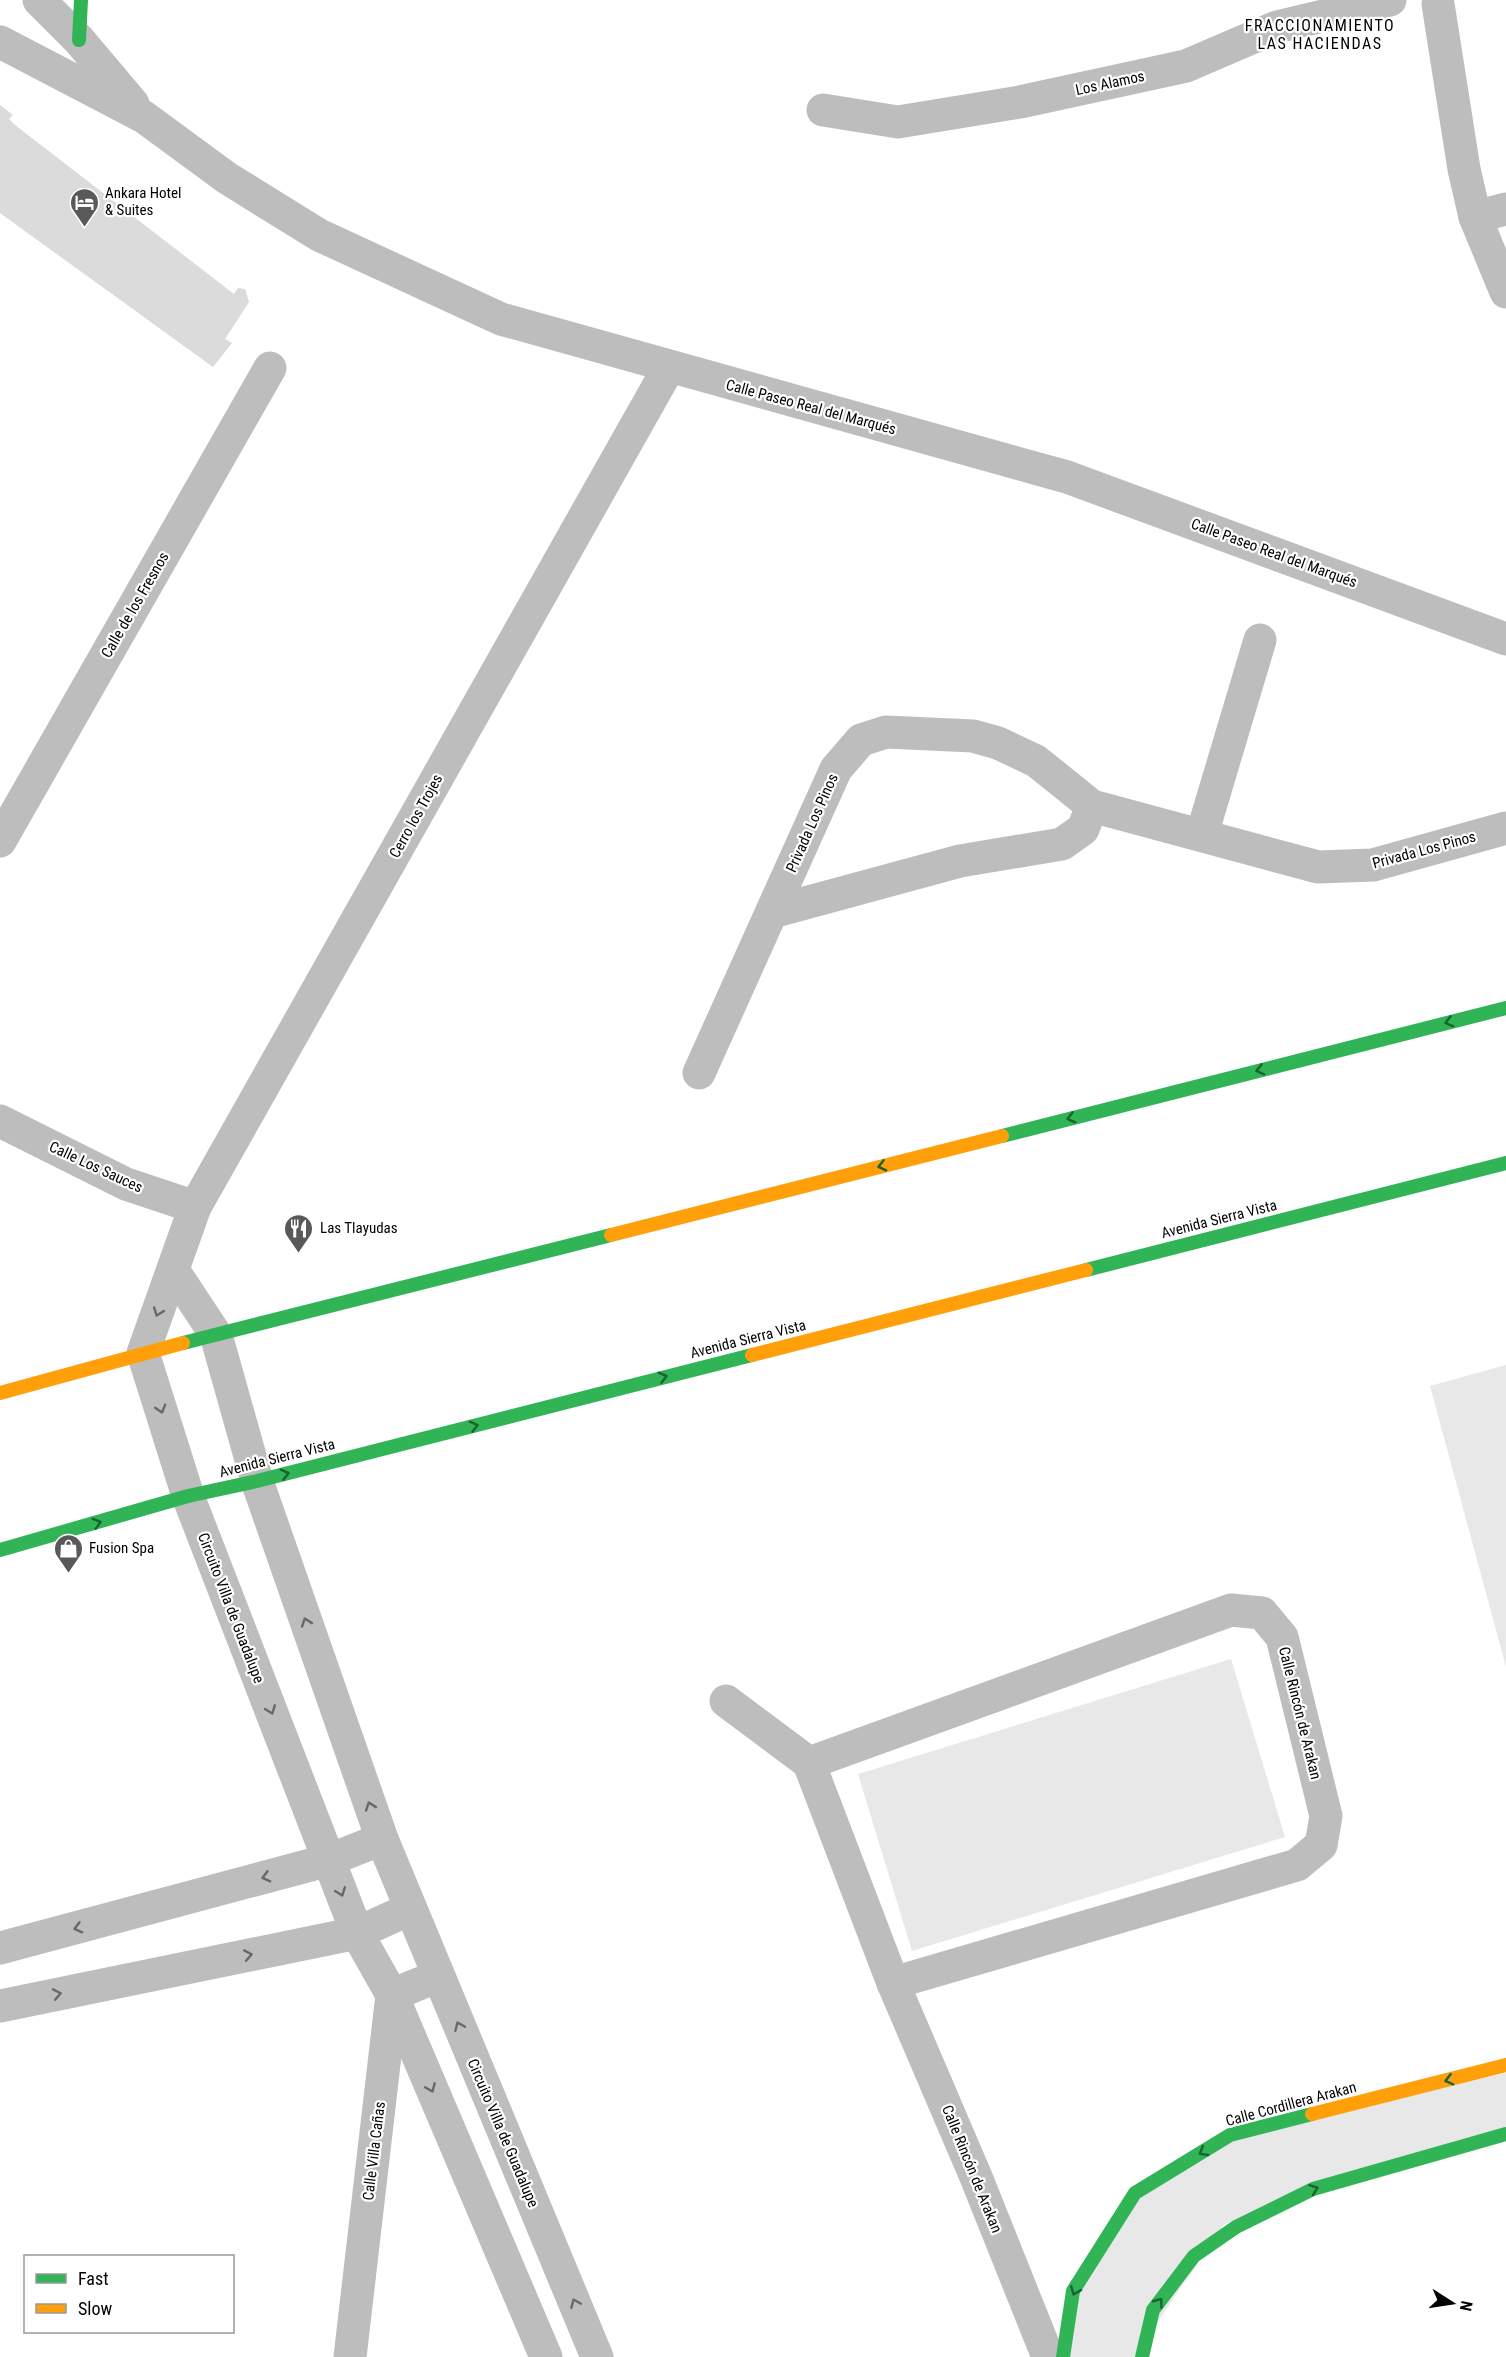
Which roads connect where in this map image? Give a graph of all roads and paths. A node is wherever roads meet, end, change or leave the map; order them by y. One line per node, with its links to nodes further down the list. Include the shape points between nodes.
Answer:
1 (39, 0): 5 (street, Calle Paseo Real del Marqués)
2 (81, 0): 5 (main road)
3 (1390, 0): 7 (street, Los Alamos, via 1276,27 1186,66 1020,102 898,122)
4 (1443, 1): 10 (street, via 1464,169)
5 (79, 40): 8 (street, Calle Paseo Real del Marqués)
6 (0, 42): 8 (street, Calle Paseo Real del Marqués)
7 (823, 110)
8 (144, 117): 13 (street, Calle Paseo Real del Marqués, via 227,178 319,235 501,319)
9 (1506, 209): 10 (street)
10 (1475, 217): 11 (street)
11 (1506, 292)
12 (270, 368): 19 (street, Calle de los Fresnos)
13 (669, 368): 14 (street, Calle Paseo Real del Marqués, via 1067,477); 25 (street, Cerro los Trojes)
14 (1506, 639)
15 (1260, 640): 18 (street)
16 (1092, 806): 18 (street, Privada Los Pinos); 20 (street, via 1083,829 1062,844 960,861); 20 (street, Privada Los Pinos, via 1036,761 998,743 973,736 886,732 861,740 836,769)
17 (1506, 828): 18 (street, Privada Los Pinos, via 1373,865 1318,867)
18 (1203, 834)
19 (0, 841)
20 (772, 912): 22 (street, Privada Los Pinos)
21 (1506, 1008): 27 (main road, one-way to 27)
22 (699, 1073)
23 (0, 1121): 25 (street, Calle Los Sauces, via 126,1184)
24 (1506, 1163): 30 (main road, Avenida Sierra Vista, one-way to 24)
25 (195, 1207): 26 (street, Cerro los Trojes)
26 (173, 1270): 27 (street); 28 (street, Cerro los Trojes, one-way to 28)
27 (216, 1335): 28 (main road); 30 (street, Circuito Villa de Guadalupe)
28 (143, 1353): 29 (main road); 31 (street, Circuito Villa de Guadalupe, one-way to 31)
29 (0, 1393)
30 (257, 1481): 31 (main road, Avenida Sierra Vista); 35 (street, Circuito Villa de Guadalupe, one-way to 30)
31 (188, 1496): 32 (main road, Avenida Sierra Vista, one-way to 31); 36 (street, Circuito Villa de Guadalupe, one-way to 36)
32 (0, 1550)
33 (726, 1701): 34 (street)
34 (810, 1763): 41 (street, Calle Rincón de Arakan); 41 (street, Calle Rincón de Arakan, via 1232,1611 1262,1613 1282,1637 1326,1816 1321,1845 1298,1865)
35 (382, 1839): 36 (street); 37 (street, Circuito Villa de Guadalupe)
36 (329, 1860): 38 (street, Circuito Villa de Guadalupe, one-way to 38); 39 (street, one-way to 39)
37 (410, 1909): 38 (street); 40 (street, Circuito Villa de Guadalupe)
38 (357, 1933): 42 (street, Circuito Villa de Guadalupe); 43 (street, one-way to 38)
39 (0, 1948)
40 (438, 1976): 42 (street); 48 (street, Circuito Villa de Guadalupe, one-way to 40)
41 (893, 1983): 49 (street, Calle Rincón de Arakan)
42 (392, 1995): 46 (street, Calle Villa Cañas); 47 (street, Circuito Villa de Guadalupe, one-way to 47)
43 (0, 2006)
44 (1506, 2066): 50 (main road, Calle Cordillera Arakan, one-way to 50, via 1230,2135 1135,2193 1073,2291)
45 (1506, 2134): 51 (main road, one-way to 45, via 1153,2310 1194,2256 1236,2227 1313,2188)
46 (350, 2357)
47 (546, 2357)
48 (597, 2357)
49 (1048, 2357)
50 (1063, 2357)
51 (1142, 2357)

